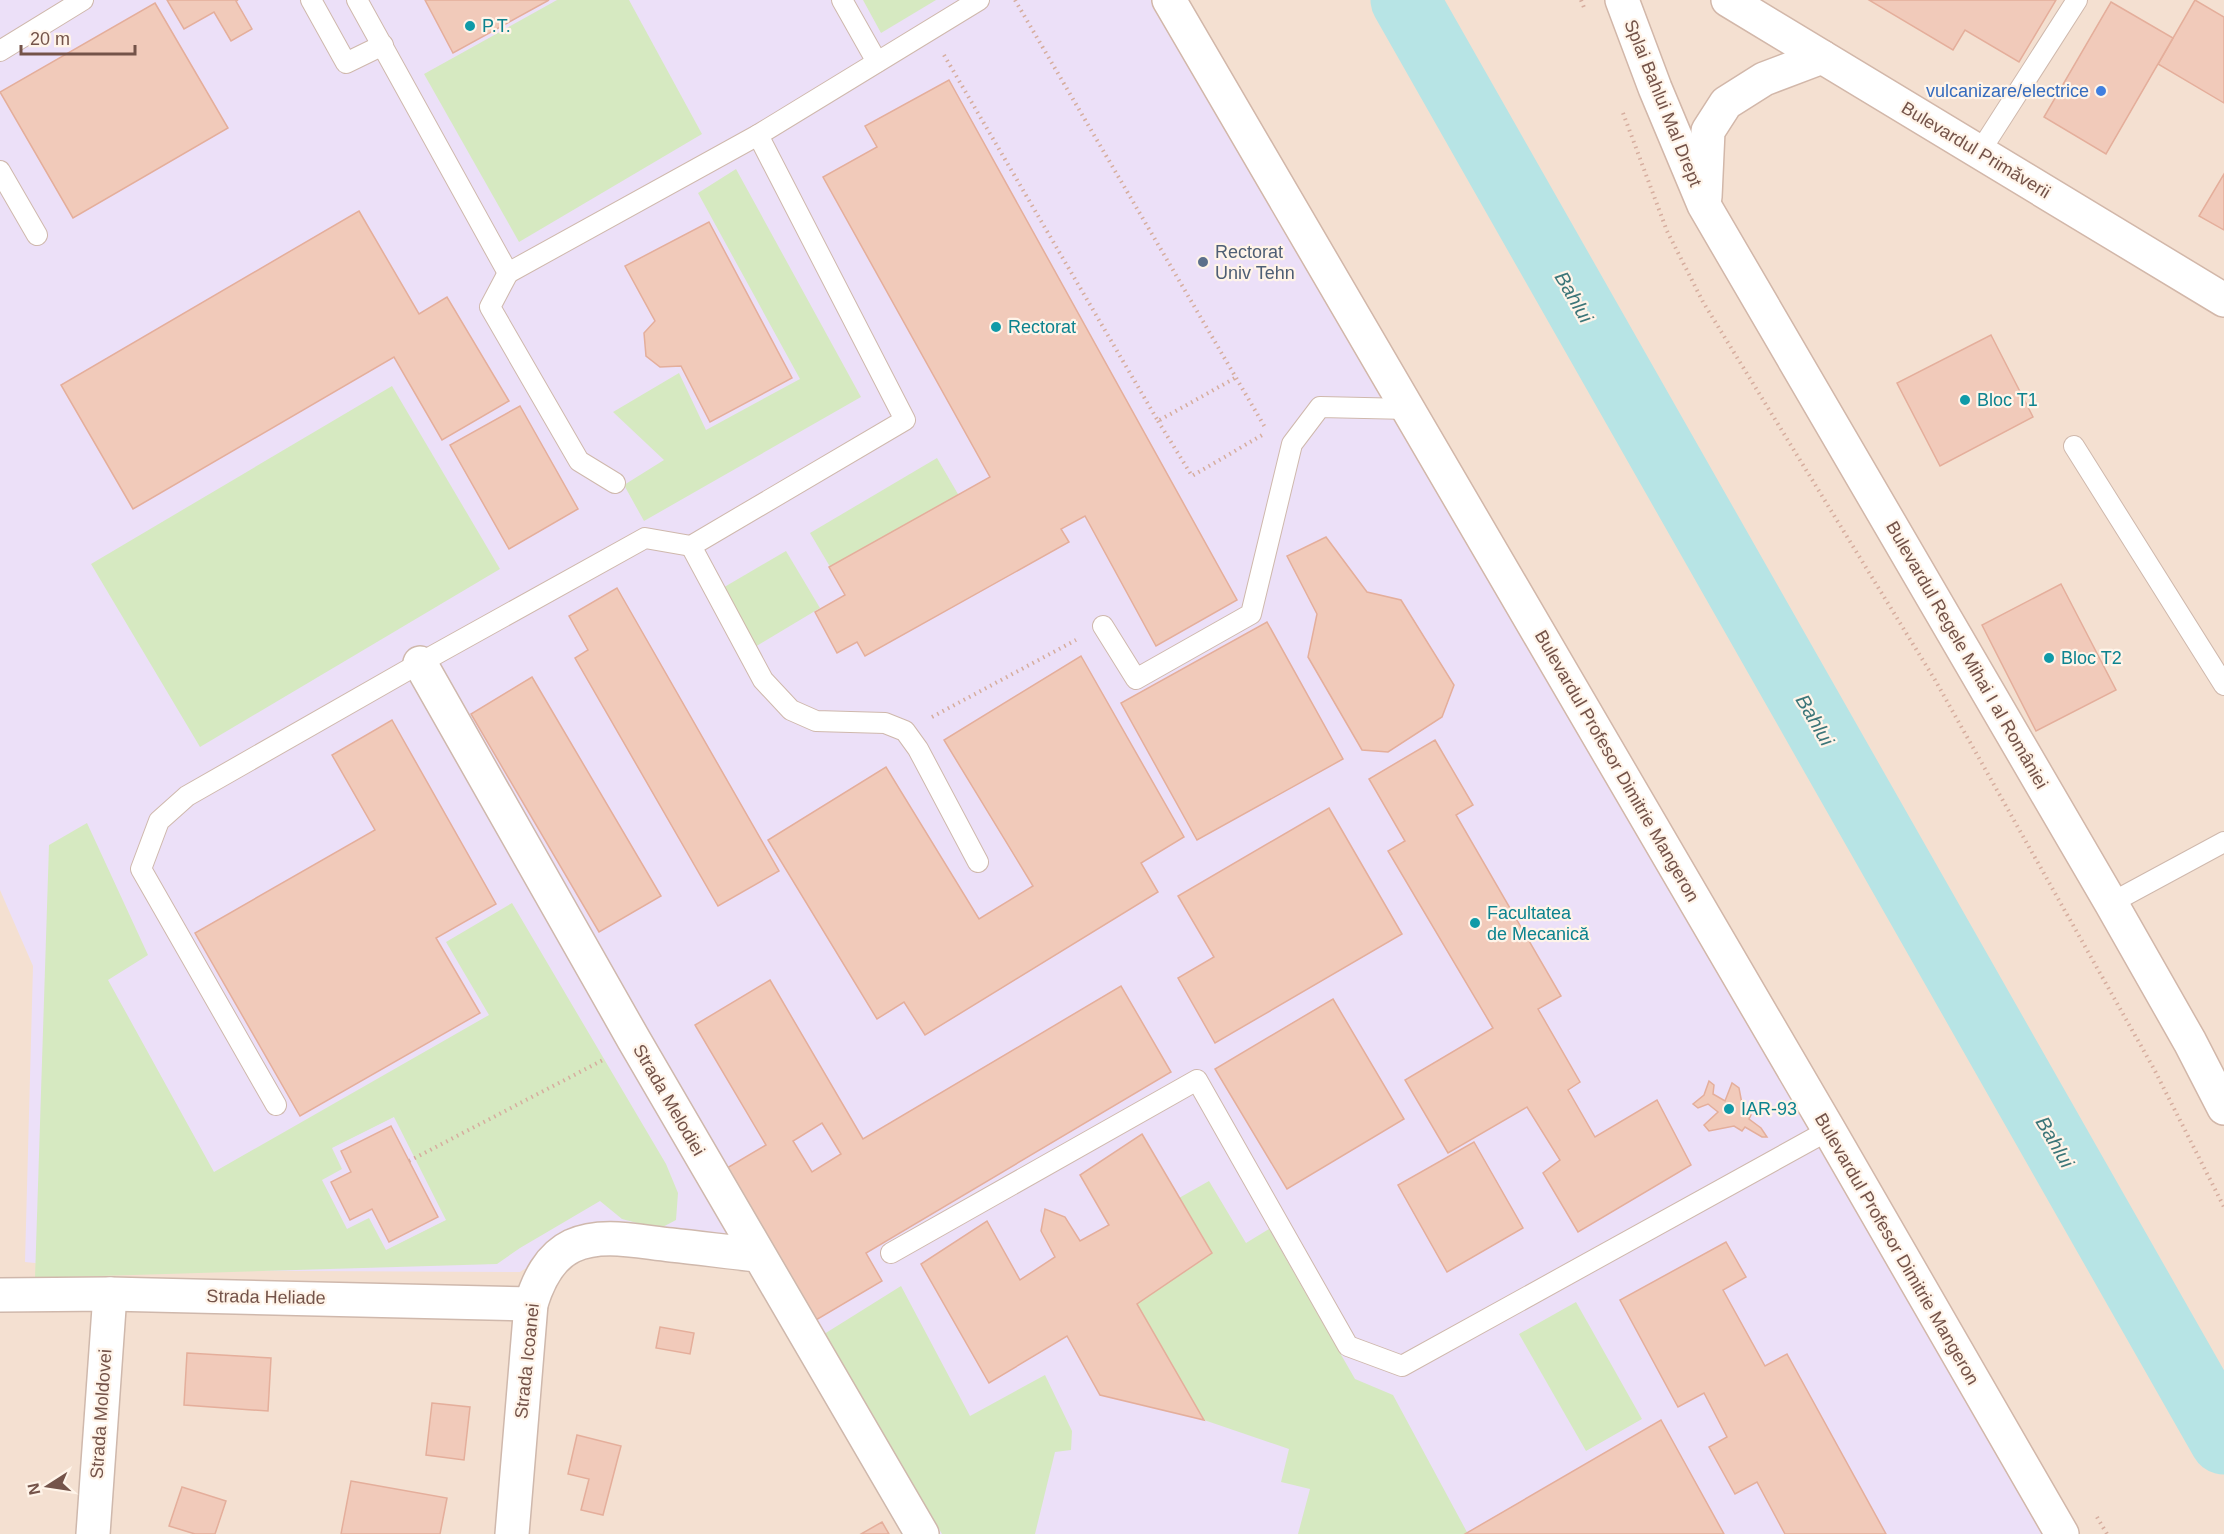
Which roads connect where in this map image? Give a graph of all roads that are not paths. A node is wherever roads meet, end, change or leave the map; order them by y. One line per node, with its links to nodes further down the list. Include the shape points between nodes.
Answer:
1 (83, 0): 11 (lane)
2 (311, 0): 10 (lane, via 346,63)
3 (357, 0): 10 (lane)
4 (842, 0): 13 (lane)
5 (979, 0): 13 (lane)
6 (1169, 0): 21 (main road, Bulevardul Profesor Dimitrie Mangeron)
7 (1622, 0): 17 (main road, Splai Bahlui Mal Drept)
8 (2077, 0): 15 (lane)
9 (1744, 5): 12 (main road, Bulevardul Primăverii)
10 (383, 45): 19 (lane)
11 (0, 51)
12 (1822, 57): 15 (main road, Bulevardul Primăverii); 17 (main road, via 1764,79 1726,103 1708,131)
13 (877, 62): 14 (lane)
14 (758, 135): 19 (lane); 24 (lane, via 904,420)
15 (1979, 153): 20 (main road, Bulevardul Primăverii)
16 (0, 171): 18 (lane)
17 (1704, 205): 30 (main road, Bulevardul Regele Mihai I al României)
18 (37, 235)
19 (507, 273): 23 (lane, via 490,307 579,461)
20 (2224, 300)
21 (1409, 409): 25 (lane, via 1320,407 1292,444 1251,614 1136,679); 33 (main road, Bulevardul Profesor Dimitrie Mangeron)
22 (2074, 446): 27 (lane)
23 (615, 483)
24 (691, 546): 26 (lane, via 645,538); 29 (lane, via 763,680 791,710 816,721 885,723 905,731)
25 (1103, 626)
26 (420, 663): 31 (lane, via 186,796 159,821 141,870); 35 (main road, Strada Melodiei)
27 (2224, 685)
28 (2224, 842): 30 (lane)
29 (978, 862)
30 (2111, 903): 32 (main road, Bulevardul Regele Mihai I al României)
31 (276, 1105)
32 (2224, 1108)
33 (1829, 1130): 34 (lane, via 1402,1365 1348,1346 1197,1080); 42 (main road, Bulevardul Profesor Dimitrie Mangeron)
34 (891, 1253)
35 (758, 1255): 38 (main road, Strada Icoanei, via 595,1239 572,1246 556,1257 538,1281); 41 (main road, Strada Melodiei)
36 (110, 1294): 37 (main road, Strada Heliade); 38 (main road, Strada Heliade); 39 (main road, Strada Moldovei)
37 (0, 1295)
38 (531, 1304): 40 (main road, Strada Icoanei)
39 (93, 1534)
40 (512, 1534)
41 (922, 1534)
42 (2062, 1534)

